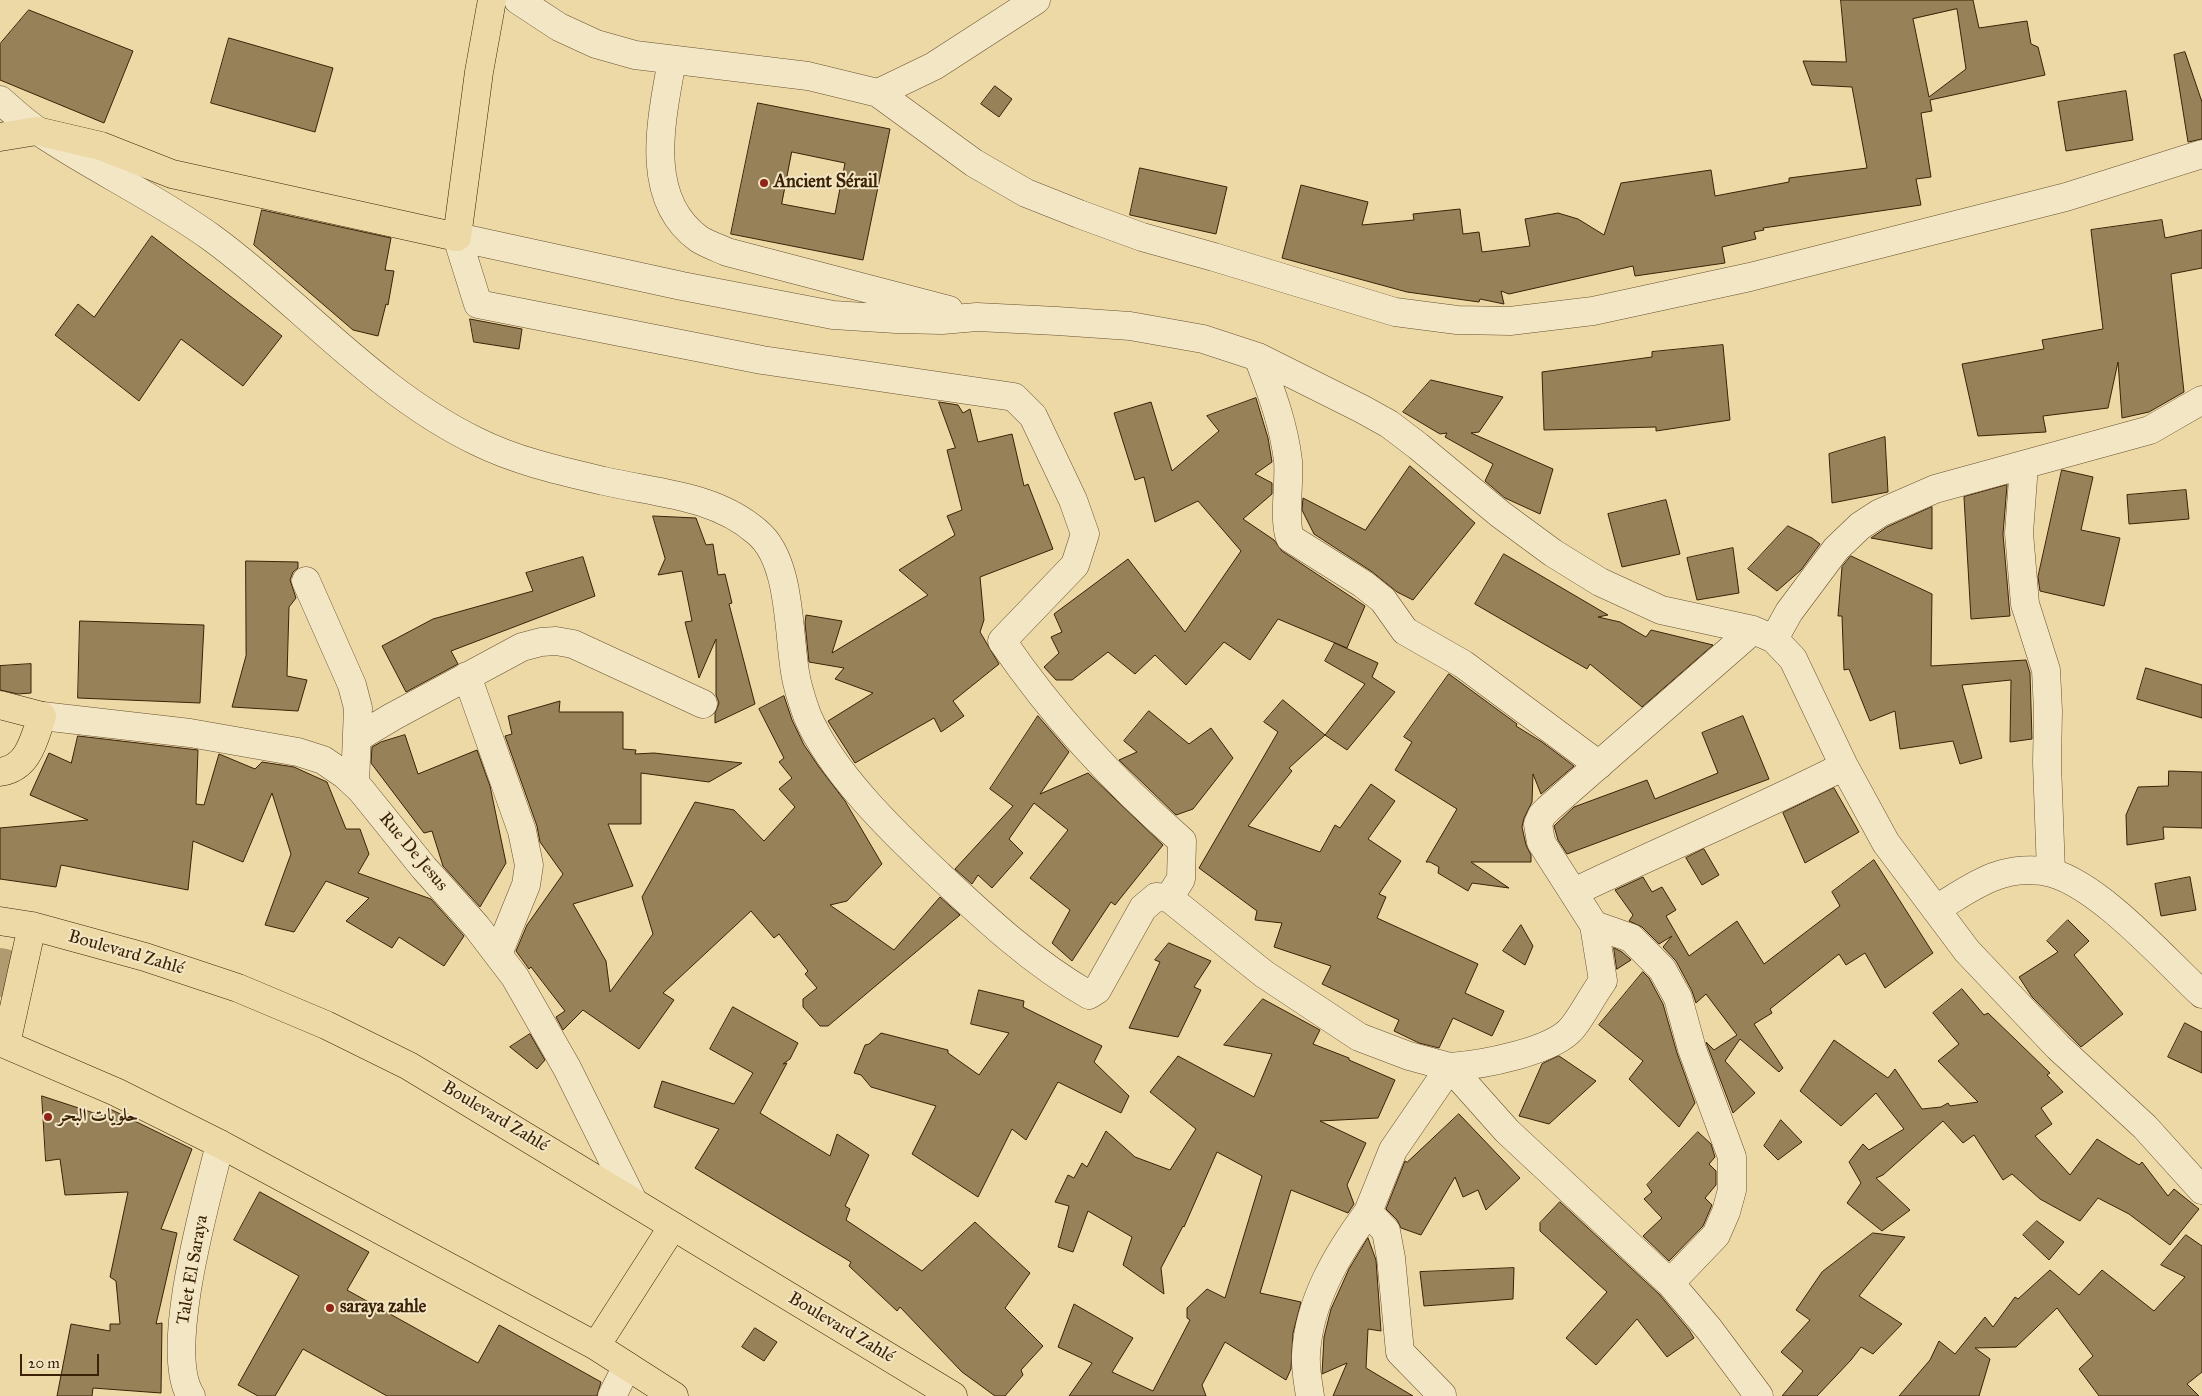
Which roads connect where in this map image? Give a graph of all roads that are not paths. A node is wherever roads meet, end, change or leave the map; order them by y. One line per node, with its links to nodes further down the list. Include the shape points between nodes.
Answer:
1 (492, 0): 10 (main road)
2 (518, 0): 4 (street, via 559,26 596,44 635,55)
3 (1036, 0): 5 (street, via 934,66)
4 (672, 60): 5 (street, via 808,76); 11 (street, via 659,147 665,191 679,219 699,239 727,252)
5 (878, 93): 9 (street, via 974,163 1026,193 1070,211 1142,237 1395,312 1457,320 1510,321 1593,311 1750,277 2066,197)
6 (0, 100): 7 (street)
7 (37, 131): 8 (main road); 10 (main road, via 101,146 172,174); 28 (street, via 171,209 293,303 379,379 471,439 506,454 586,477 715,506 751,526 770,545 777,558 795,675 816,734 828,752 896,835 966,900 1064,980 1089,995 1097,990 1143,908 1156,897)
8 (0, 137)
9 (2202, 154)
10 (457, 237): 11 (street, via 833,315 932,320); 28 (street, via 478,304 762,360 1014,397 1033,416 1073,500 1085,534 1074,565 1002,641 1059,719 1136,801 1182,842 1181,879)
11 (978, 317): 12 (street, via 1130,326 1202,339)
12 (1258, 357): 16 (street, via 1389,424 1451,471 1500,514 1600,582 1661,610); 22 (street, via 1283,429 1289,480 1286,528 1290,538 1363,584 1383,600 1405,630 1463,664)
13 (2202, 400): 14 (street, via 2150,430)
14 (2024, 465): 16 (street, via 1910,498 1860,526 1836,549 1789,612); 26 (street, via 2019,533 2025,604 2046,670)
15 (306, 581): 21 (street, via 352,685 358,708)
16 (1764, 634): 22 (street); 23 (street, via 1793,659)
17 (467, 676): 18 (street, via 522,647 556,641 573,644); 21 (street); 33 (street, via 522,831 529,865 526,885)
18 (703, 704)
19 (0, 705): 20 (main road)
20 (42, 716): 24 (main road, via 30,752 19,764); 25 (street, Rue De Jesus, via 190,733 298,752 323,760)
21 (358, 738): 25 (street)
22 (1599, 765): 27 (street, via 1548,809 1538,824 1541,842)
23 (1844, 766): 27 (street, via 1735,820 1685,839); 29 (street, via 1886,843)
24 (0, 772)
25 (355, 784): 33 (street, Rue De Jesus)
26 (2050, 872): 29 (street, via 2027,871 1996,876); 34 (street, via 2077,884 2112,910)
27 (1574, 892): 31 (street)
28 (1169, 898): 36 (street, via 1264,974 1359,1037)
29 (1936, 909): 38 (street, via 1997,984 2058,1047 2145,1127)
30 (0, 921): 32 (main road, Boulevard Zahlé)
31 (1594, 925): 36 (street, via 1603,981 1572,1028 1538,1048 1480,1065); 42 (street, via 1631,938 1662,968 1678,998 1692,1049 1732,1157 1732,1190 1716,1234)
32 (32, 926): 35 (main road); 39 (main road, Boulevard Zahlé, via 145,957 238,988 326,1025 409,1066)
33 (498, 954): 39 (street, Rue De Jesus, via 515,977 567,1068)
34 (2202, 994)
35 (3, 1043): 37 (main road, via 116,1092)
36 (1450, 1067): 40 (street, via 1392,1150); 42 (street, via 1507,1131)
37 (220, 1144): 43 (main road); 46 (street, Talet El Saraya, via 199,1230 182,1325 182,1372)
38 (2202, 1190)
39 (633, 1201): 41 (main road, Boulevard Zahlé)
40 (1368, 1212): 45 (street, via 1386,1231 1400,1352); 50 (street, via 1343,1245 1313,1310 1306,1356)
41 (673, 1226): 43 (main road); 49 (main road, Boulevard Zahlé)
42 (1670, 1283): 51 (street)
43 (596, 1346): 44 (main road)
44 (627, 1366): 47 (street); 48 (main road)
45 (1442, 1394)
46 (192, 1396)
47 (612, 1396)
48 (674, 1396)
49 (953, 1396)
50 (1310, 1396)
51 (1759, 1396)

